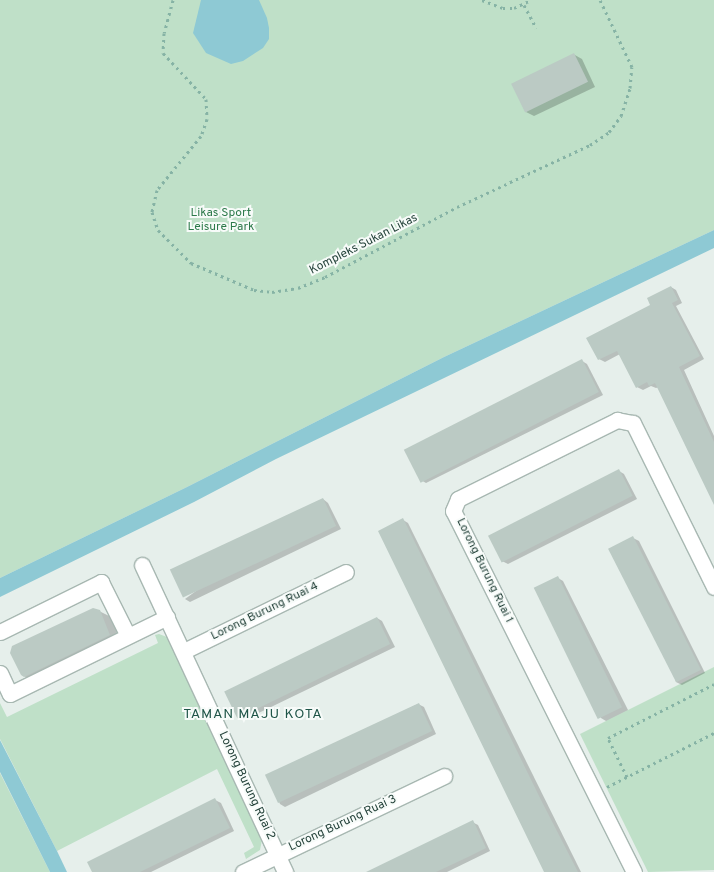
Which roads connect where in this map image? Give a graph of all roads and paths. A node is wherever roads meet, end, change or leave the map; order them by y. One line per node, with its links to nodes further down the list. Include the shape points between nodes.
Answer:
1 (173, 0): 4 (path, Kompleks Sukan Likas, via 164,33 163,53 206,99 207,119 201,136 157,190 152,212 158,230 191,263 247,287 272,292 298,288 325,277 457,207 590,145 609,132 621,116 630,88 632,66)
2 (482, 0): 5 (path, via 504,8)
3 (531, 0): 5 (path)
4 (600, 0)
5 (524, 5): 6 (path)
6 (536, 28)
7 (142, 565): 10 (street, Lorong Burung Ruai 2)
8 (346, 572): 13 (street, Lorong Burung Ruai 4)
9 (714, 587): 23 (street, Lorong Burung Ruai 1, via 632,423 617,420 458,499 454,511)
10 (167, 618): 12 (street); 13 (street, Lorong Burung Ruai 2)
11 (0, 632): 12 (street, via 102,582)
12 (128, 636): 14 (street, via 10,694)
13 (184, 652): 20 (street, Lorong Burung Ruai 2)
14 (0, 673)
15 (714, 684): 18 (path, via 608,738)
16 (714, 733): 18 (path)
17 (444, 776): 20 (street, Lorong Burung Ruai 3)
18 (627, 777): 19 (path)
19 (604, 789)
20 (277, 855): 21 (street, Lorong Burung Ruai 3); 22 (street, Lorong Burung Ruai 2)
21 (243, 872)
22 (285, 872)
23 (634, 872)

